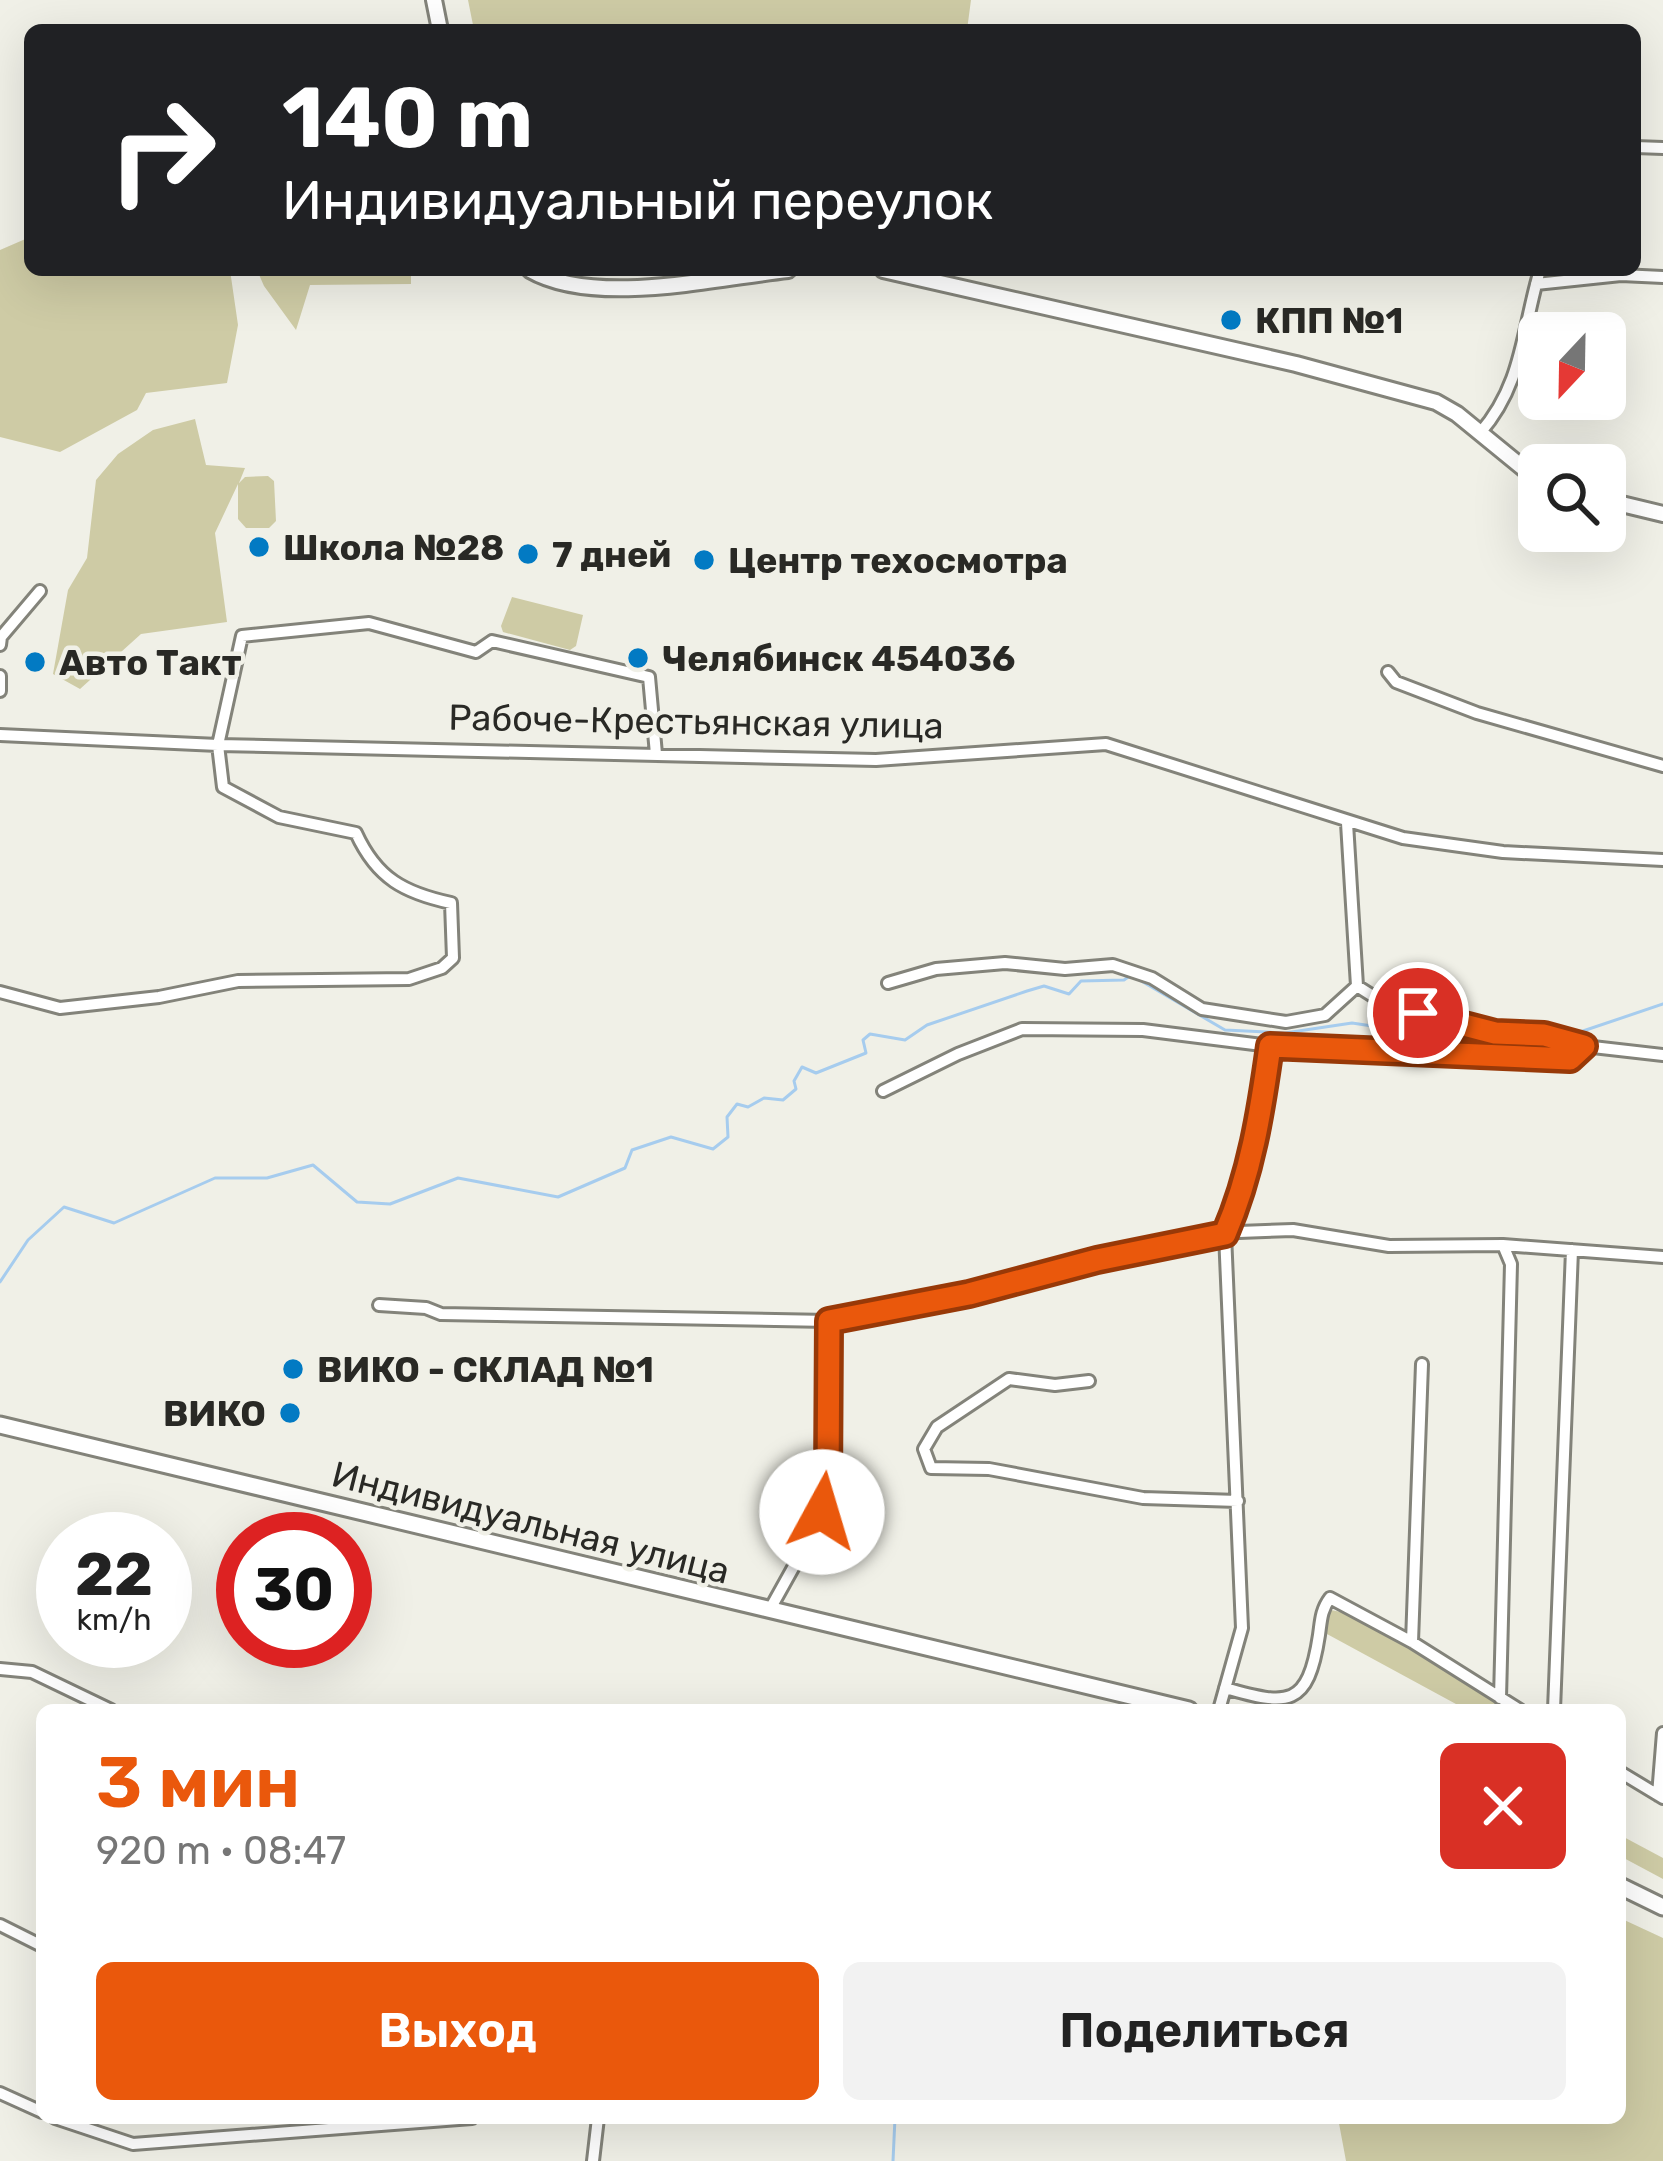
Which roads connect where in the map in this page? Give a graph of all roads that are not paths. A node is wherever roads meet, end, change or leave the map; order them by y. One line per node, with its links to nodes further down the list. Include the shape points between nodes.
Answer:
1 (544, 276): 2 (street, via 609,290)
2 (734, 276)
3 (909, 276): 7 (street, via 1407,393 1436,402)
4 (1538, 276): 6 (street)
5 (1612, 276): 6 (street)
6 (1536, 284): 7 (street, via 1513,383)
7 (1480, 433): 8 (street)
8 (1518, 464)
9 (1626, 505): 10 (street)
10 (1663, 514)
11 (40, 591): 12 (street)
12 (0, 645)
13 (1388, 672): 19 (street, via 1477,713)
14 (0, 676): 15 (street)
15 (0, 691)
16 (0, 735): 17 (street, Рабоче-Крестьянская улица)
17 (218, 745): 18 (street, Рабоче-Крестьянская улица); 18 (street, via 242,636 369,623 476,652 492,641 649,677); 24 (street, via 224,787 279,817 356,833 366,856 412,895 452,903 453,958 409,979 238,981 60,1008)
18 (656, 754): 20 (street, Рабоче-Крестьянская улица, via 894,760 1106,744)
19 (1663, 766)
20 (1347, 823): 21 (street, Рабоче-Крестьянская улица, via 1455,847); 23 (street)
21 (1663, 860)
22 (888, 982): 23 (street, via 1006,963 1113,964 1202,1010 1286,1022 1325,1015)
23 (1358, 986): 26 (street, via 1387,1005)
24 (0, 992)
25 (1270, 1046): 26 (street, via 1570,1059); 28 (street, via 1143,1030 1022,1029); 29 (street, via 1259,1123)
26 (1584, 1046): 27 (street)
27 (1663, 1055)
28 (884, 1091)
29 (1225, 1234): 30 (street, via 1293,1230 1389,1246); 34 (street); 38 (street)
30 (1503, 1245): 31 (street); 43 (street, via 1511,1264)
31 (1572, 1250): 32 (street); 48 (street)
32 (1663, 1257)
33 (379, 1304): 34 (street, via 441,1314)
34 (829, 1321): 39 (street, via 825,1499)
35 (1422, 1364): 40 (street)
36 (1089, 1381): 38 (street, via 1010,1379 938,1427 924,1449 932,1468 989,1469 1143,1498)
37 (0, 1425): 39 (main road, Индивидуальная улица)
38 (1238, 1501): 42 (street, via 1242,1628)
39 (769, 1611): 45 (main road, Индивидуальная улица)
40 (1412, 1642): 42 (street, via 1330,1598 1303,1687 1272,1701); 43 (street)
41 (0, 1670): 44 (street, via 32,1672)
42 (1225, 1688): 46 (street)
43 (1500, 1698): 47 (street)
44 (99, 1704)
45 (1164, 1704)
46 (1221, 1704)
47 (1510, 1704)
48 (1554, 1704)
49 (1663, 1733): 51 (street)
50 (1626, 1776): 51 (street)
51 (1660, 1796)
52 (1626, 1889): 53 (main road)
53 (1663, 1906)
54 (0, 1925): 55 (street)
55 (36, 1943)
56 (0, 2093): 57 (street)
57 (36, 2109)
58 (89, 2124): 59 (street, via 134,2144)
59 (394, 2124)
60 (597, 2124): 61 (street)
61 (593, 2161)

